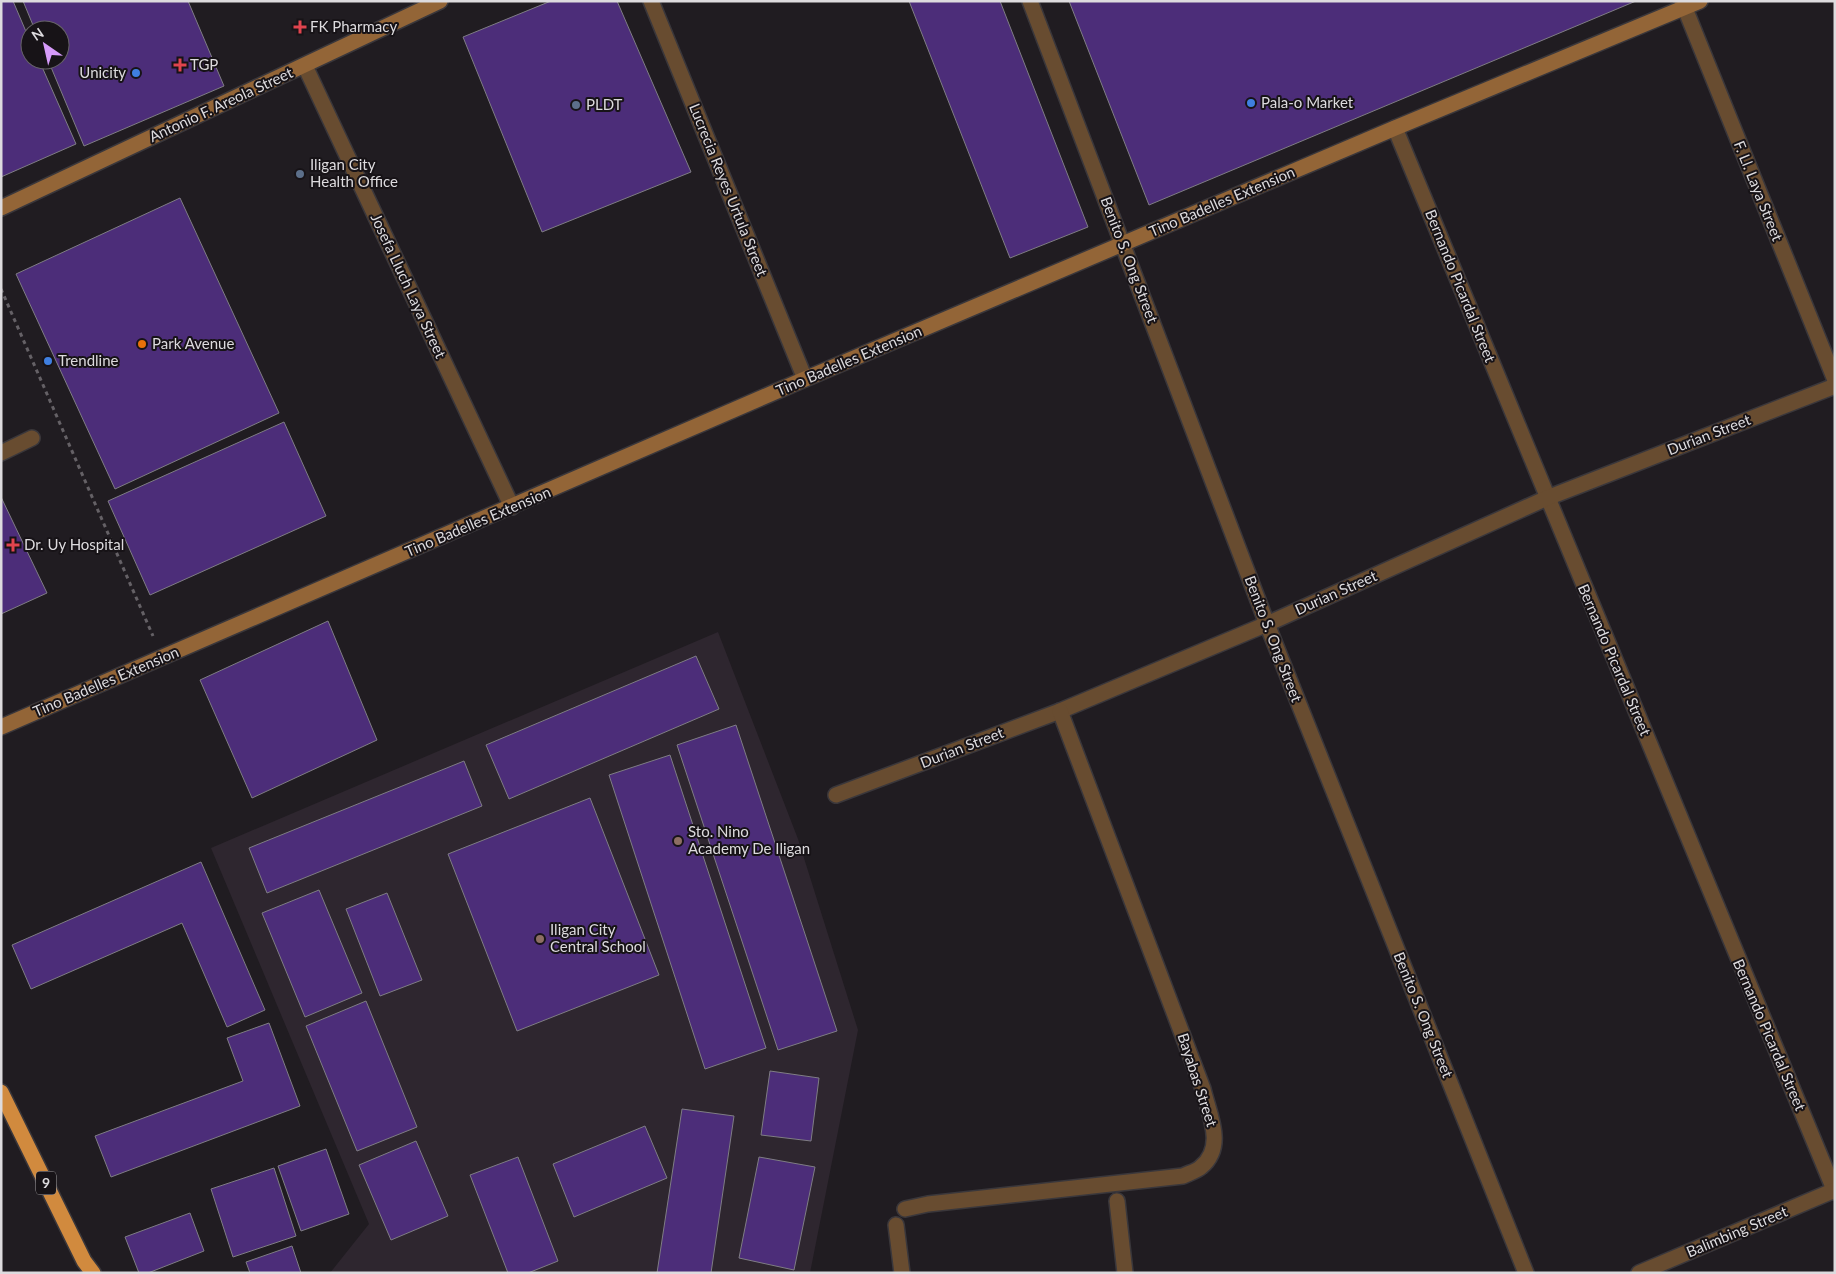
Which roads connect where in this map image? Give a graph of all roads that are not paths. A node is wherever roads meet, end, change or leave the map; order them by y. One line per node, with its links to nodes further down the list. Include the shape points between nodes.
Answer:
1 (440, 1): 6 (street, Antonio F. Areola Street)
2 (651, 1): 10 (street, Lucrecia Reyes Urtula Street)
3 (1030, 1): 9 (street, Benito S. Ong Street)
4 (1700, 1): 5 (street, Tino Badelles Extension)
5 (1683, 4): 7 (street, Tino Badelles Extension); 11 (street, F. Ll. Laya Street)
6 (305, 66): 8 (street, Antonio F. Areola Street); 16 (street, Josefa Lluch Laya Street)
7 (1394, 128): 9 (street, Tino Badelles Extension); 15 (street, Bernando Picardal Street)
8 (1, 208)
9 (1123, 244): 10 (street, Tino Badelles Extension); 17 (street, Benito S. Ong Street)
10 (805, 379): 16 (street, Tino Badelles Extension)
11 (1835, 380)
12 (1835, 386): 15 (street, Durian Street)
13 (32, 438): 14 (street)
14 (1, 453)
15 (1547, 498): 17 (street, Durian Street); 22 (street, Bernando Picardal Street)
16 (512, 507): 19 (street, Tino Badelles Extension)
17 (1267, 624): 18 (street, Durian Street); 29 (street, Benito S. Ong Street)
18 (1060, 711): 20 (street, Durian Street); 24 (street, Bayabas Street, via 1203,1089 1216,1140 1213,1153 1201,1168 1183,1176)
19 (1, 727)
20 (836, 795)
21 (1, 1092): 26 (highway, 9)
22 (1835, 1191): 30 (street, Balimbing Street)
23 (1117, 1201): 28 (street)
24 (905, 1209)
25 (896, 1225): 27 (street)
26 (92, 1273)
27 (902, 1273)
28 (1125, 1273)
29 (1526, 1273)
30 (1639, 1273)

